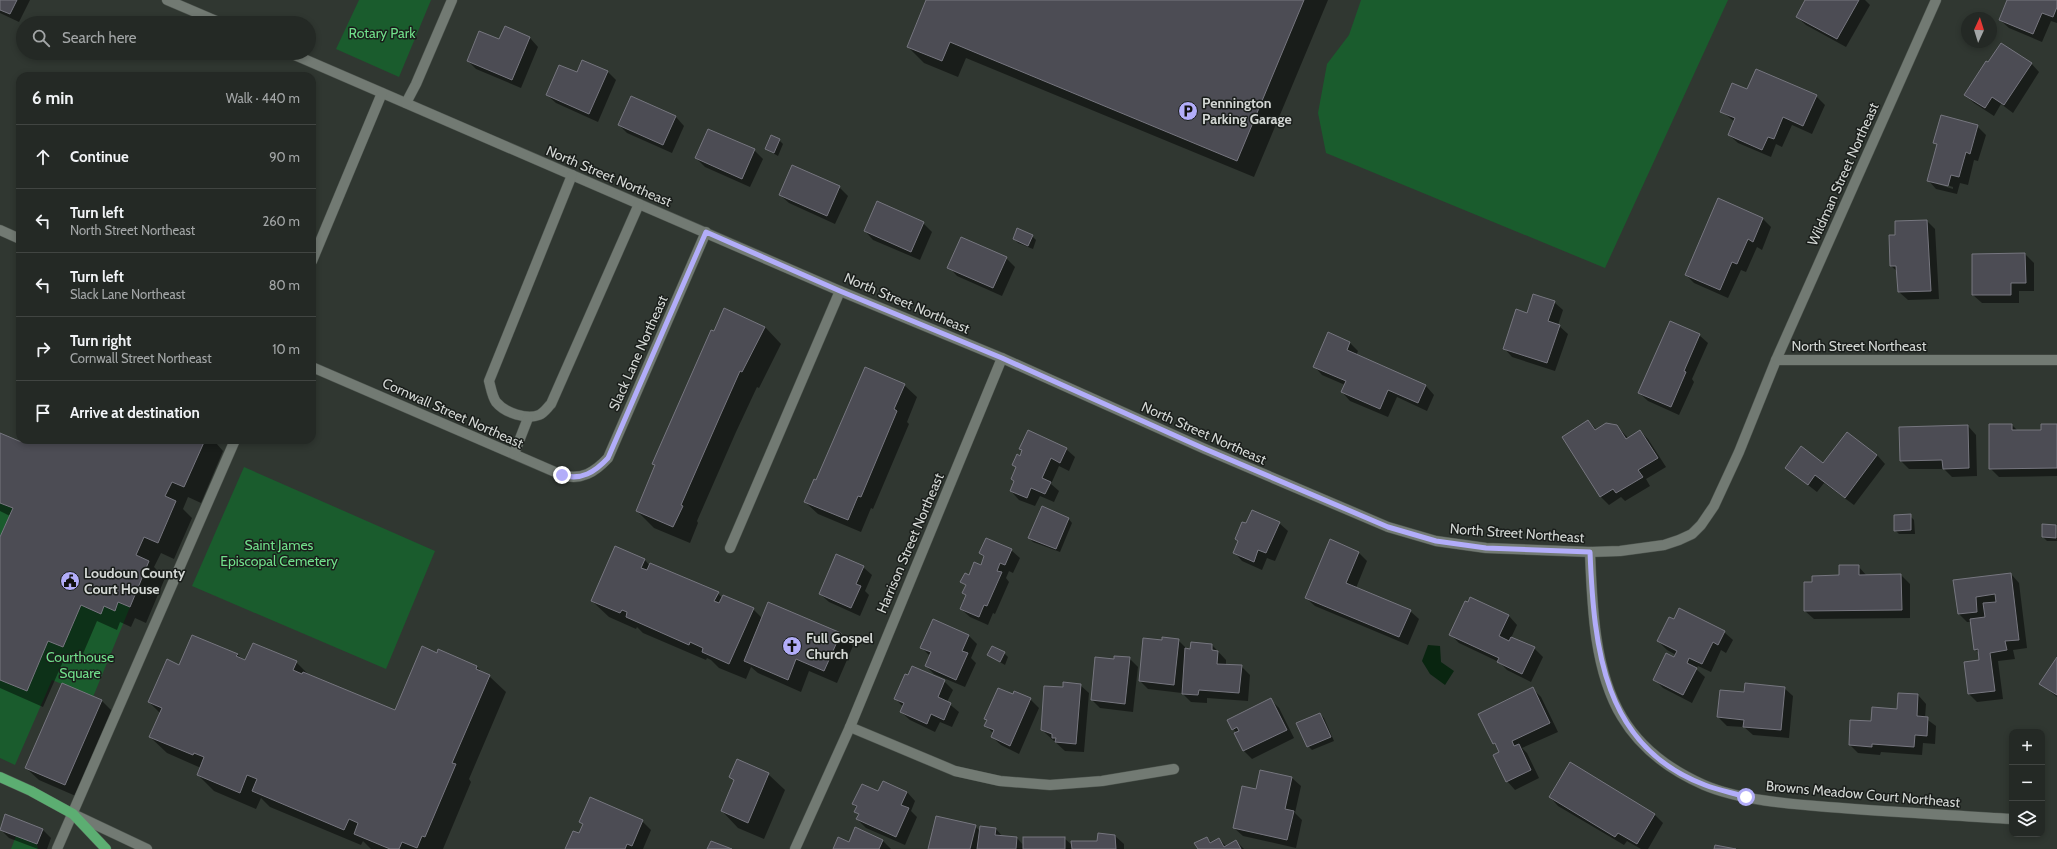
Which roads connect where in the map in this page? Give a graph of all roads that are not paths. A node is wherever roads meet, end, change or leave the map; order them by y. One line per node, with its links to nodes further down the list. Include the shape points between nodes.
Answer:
1 (167, 0): 4 (street)
2 (452, 0): 7 (street)
3 (1936, 0): 16 (street, Wildman Street Northeast)
4 (204, 16)
5 (306, 60): 6 (street, North Street Northeast)
6 (382, 93): 7 (street, North Street Northeast); 13 (street)
7 (406, 103): 8 (street, North Street Northeast)
8 (572, 175): 9 (street, North Street Northeast); 19 (street, via 489,381 497,403)
9 (639, 204): 11 (street, North Street Northeast); 19 (street, via 551,404 541,415)
10 (0, 230): 12 (street)
11 (706, 232): 14 (street, North Street Northeast); 22 (street, Slack Lane Northeast, via 608,458 600,467)
12 (16, 237)
13 (316, 251)
14 (840, 291): 15 (street, North Street Northeast); 23 (street)
15 (1002, 358): 24 (street, North Street Northeast, via 1388,527 1436,541 1486,548); 25 (street, Harrison Street Northeast)
16 (1776, 360): 17 (street, North Street Northeast); 24 (street, North Street Northeast, via 1740,452 1714,506 1701,525 1692,534 1664,545)
17 (2057, 360)
18 (316, 369): 21 (street, Cornwall Street Northeast)
19 (528, 418): 21 (street)
20 (233, 444): 28 (street)
21 (514, 454): 22 (street, Cornwall Street Northeast, via 573,478)
22 (584, 476)
23 (730, 548)
24 (1590, 552): 29 (street, Browns Meadow Court Northeast, via 1592,608 1599,654 1611,694 1635,737 1652,754 1674,769 1705,785 1746,797 1915,814)
25 (850, 727): 26 (street, via 956,771 1000,781 1050,785 1102,781); 33 (street, Harrison Street Northeast)
26 (1174, 769)
27 (0, 778): 28 (main road, via 31,791)
28 (73, 814): 30 (street); 31 (main road); 32 (street)
29 (2009, 819)
30 (57, 849)
31 (106, 849)
32 (147, 849)
33 (795, 849)

